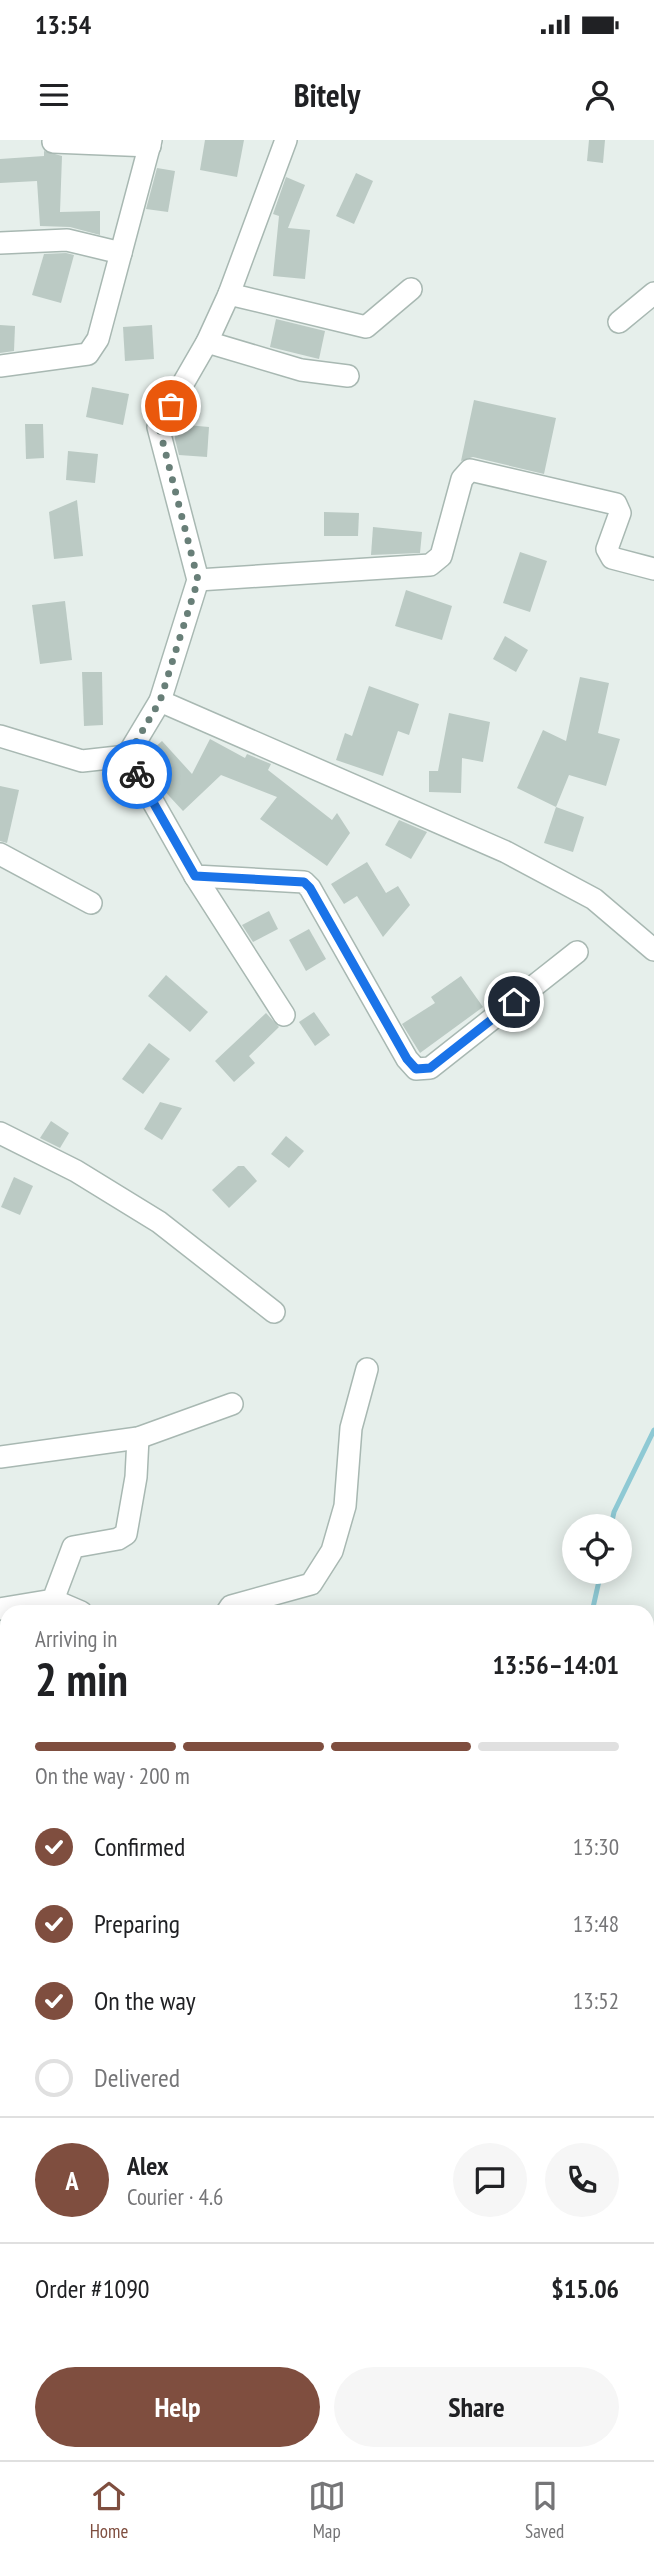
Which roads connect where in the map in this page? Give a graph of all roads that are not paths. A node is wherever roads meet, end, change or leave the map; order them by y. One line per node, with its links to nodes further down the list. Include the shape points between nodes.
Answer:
1 (286, 140): 8 (street)
2 (53, 142): 3 (street)
3 (150, 143): 5 (street)
4 (0, 243): 5 (street, via 67,240)
5 (121, 253): 11 (street, via 98,339 88,354)
6 (411, 289): 8 (street, via 366,327)
7 (654, 293): 9 (street)
8 (229, 294): 10 (street)
9 (618, 322)
10 (207, 342): 12 (street, via 301,370); 14 (street, via 159,427)
11 (0, 366)
12 (348, 376)
13 (654, 569): 14 (street, via 612,558 607,549 620,513 616,504 470,470 462,479 441,556 430,565)
14 (198, 580): 15 (street)
15 (160, 701): 17 (street); 21 (street, via 506,852 594,899)
16 (0, 736): 17 (street, via 82,761)
17 (127, 757): 19 (street)
18 (0, 854): 20 (street)
19 (195, 876): 22 (street, via 304,882 416,1069 430,1068); 23 (street)
20 (91, 903)
21 (654, 950)
22 (577, 952)
23 (284, 1015)
24 (0, 1133): 25 (street, via 76,1171 159,1222)
25 (274, 1312)
26 (367, 1369): 33 (street, via 351,1428 345,1506 332,1551 312,1584)
27 (232, 1404): 28 (street)
28 (138, 1438): 29 (street); 30 (street, via 126,1534 73,1547)
29 (0, 1457)
30 (53, 1600): 31 (street); 32 (street)
31 (24, 1605)
32 (65, 1605)
33 (235, 1605)

